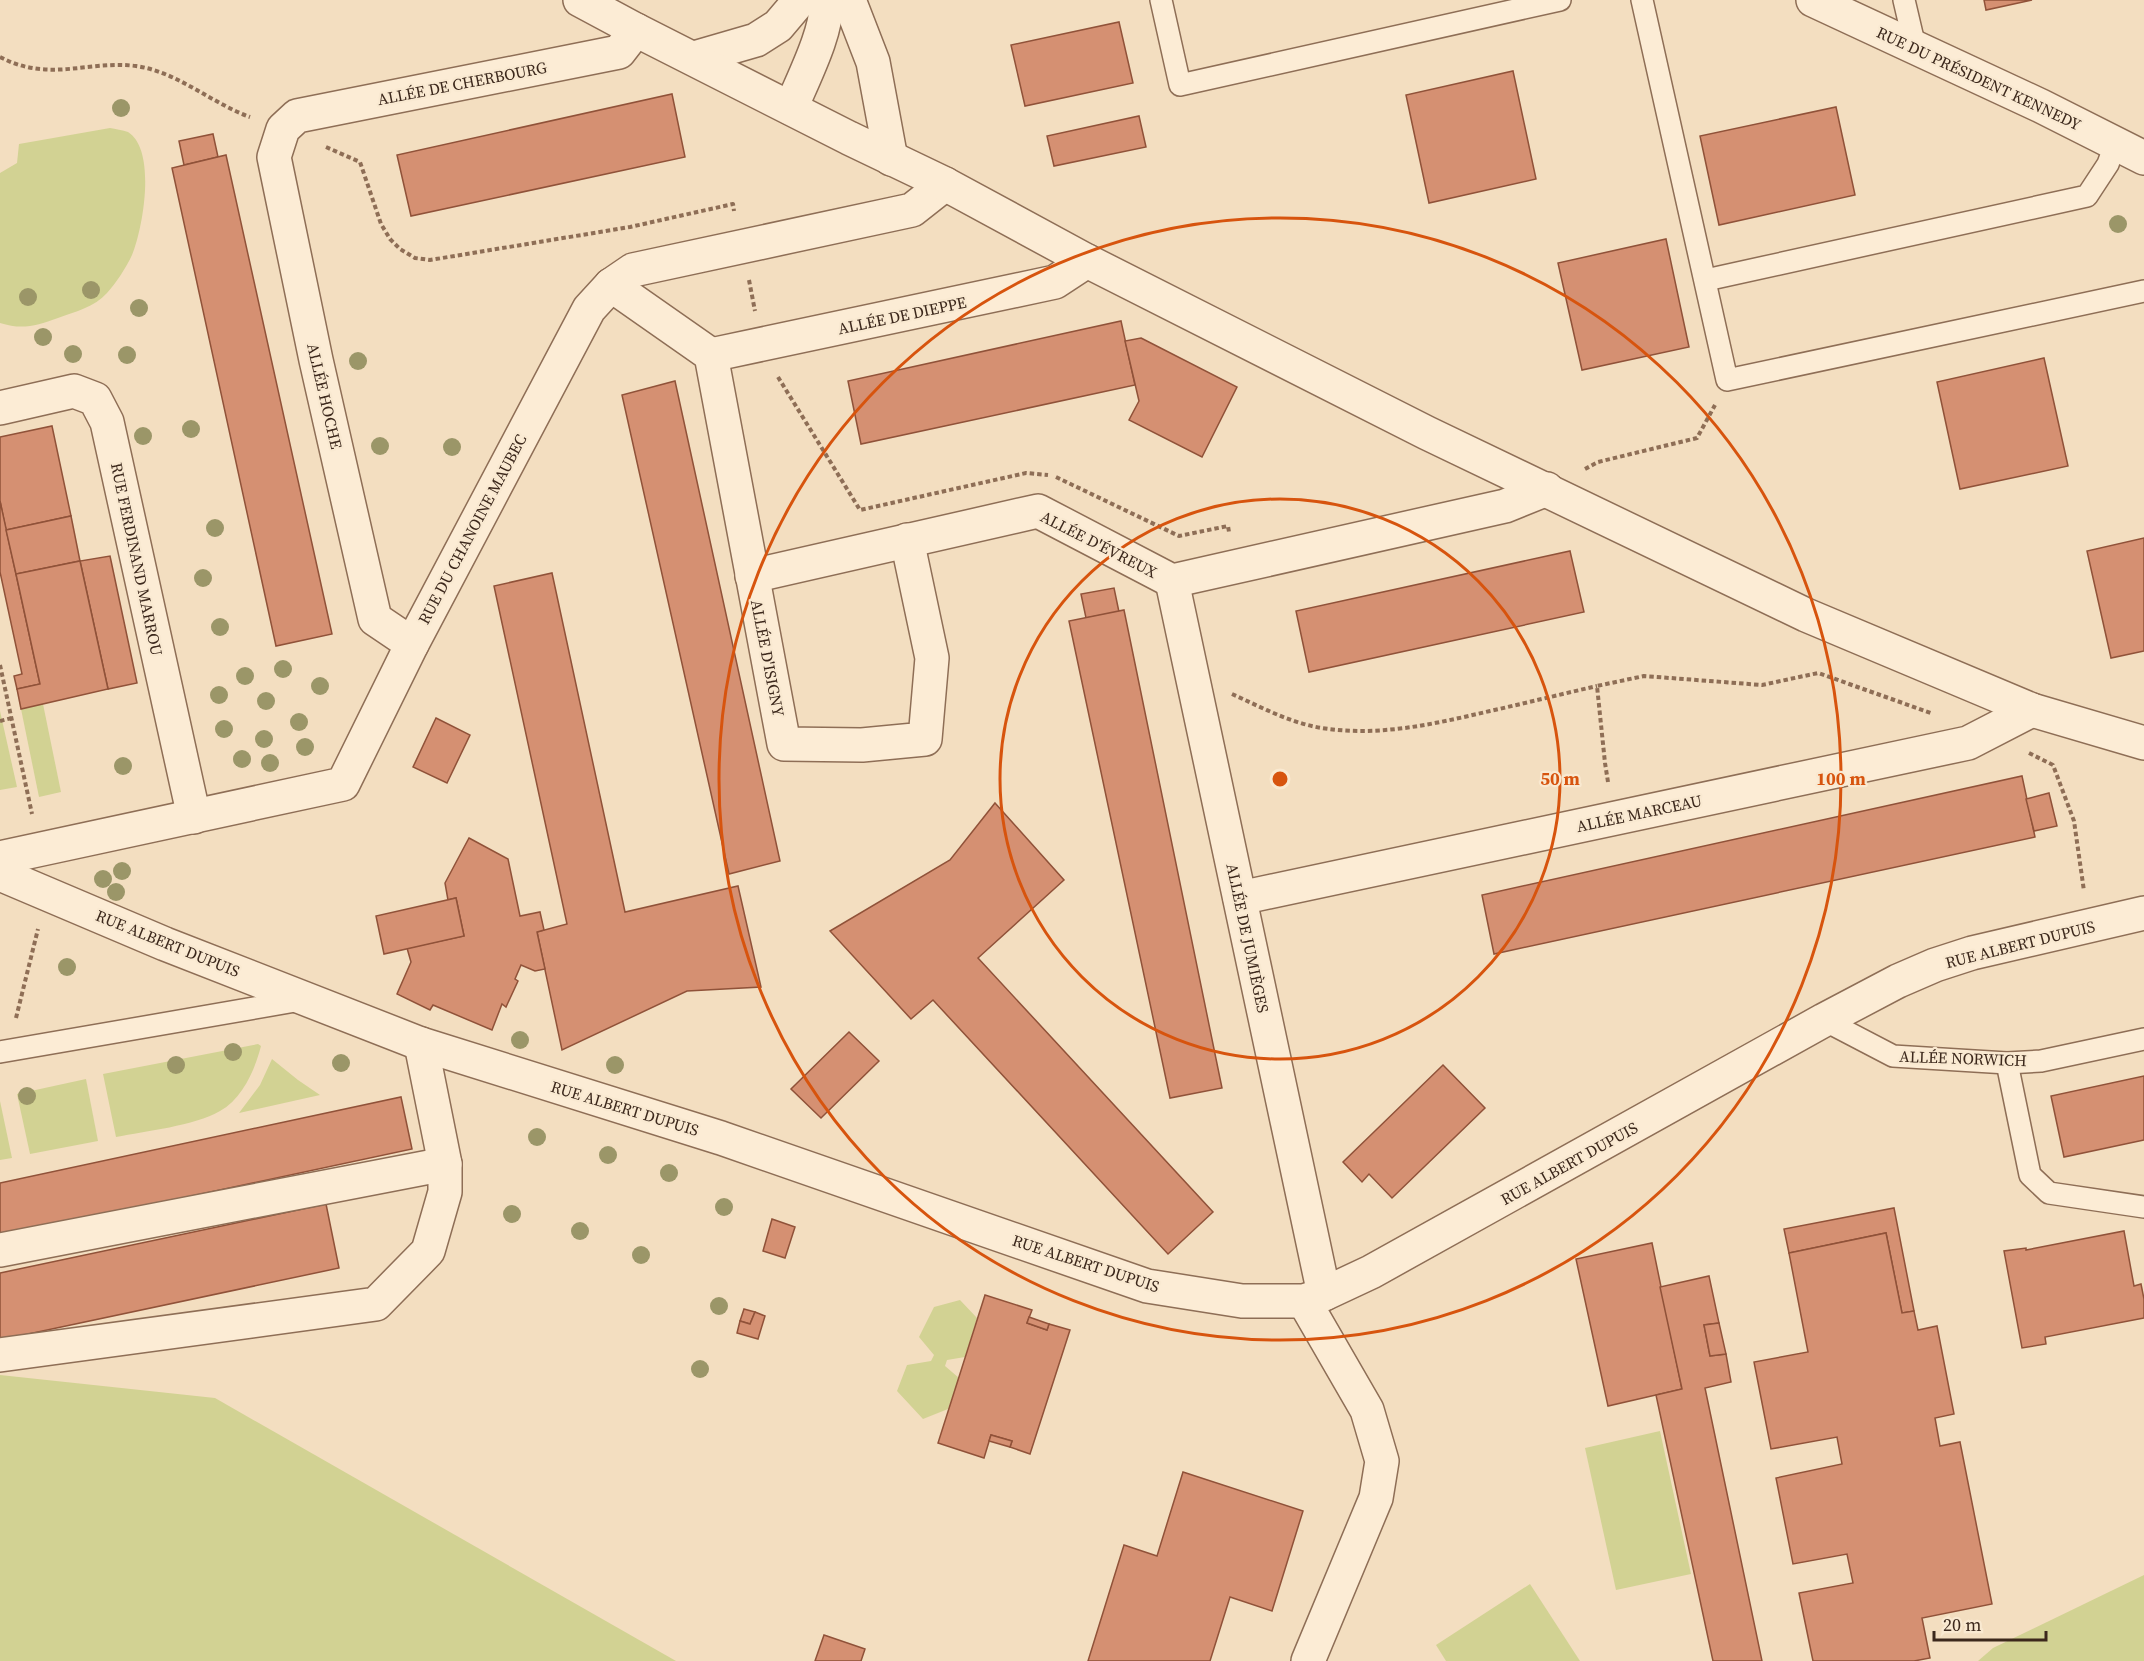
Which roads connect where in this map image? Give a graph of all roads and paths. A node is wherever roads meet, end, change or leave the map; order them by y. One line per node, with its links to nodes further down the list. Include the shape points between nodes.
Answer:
1 (580, 0): 10 (street)
2 (800, 0): 13 (street, via 778,26 756,40)
3 (826, 0): 14 (street, via 827,12 818,42)
4 (849, 0): 18 (street, via 873,62)
5 (1161, 0): 6 (lane, via 1180,85)
6 (1560, 0)
7 (1642, 0): 21 (lane)
8 (1813, 0): 11 (street, RUE DU PRÉSIDENT KENNEDY)
9 (1904, 0): 11 (lane)
10 (636, 30): 13 (street); 15 (street, ALLÉE DE CHERBOURG, via 619,52 297,116)
11 (1915, 47): 16 (street, RUE DU PRÉSIDENT KENNEDY)
12 (0, 57): 15 (path, via 13,64 63,70 137,66 165,74 244,115)
13 (694, 58): 14 (street)
14 (791, 108): 18 (street)
15 (283, 129): 31 (street, ALLÉE HOCHE, via 274,157 375,619)
16 (2115, 145): 17 (street, RUE DU PRÉSIDENT KENNEDY); 21 (lane, via 2108,164 2087,196)
17 (2144, 158)
18 (891, 159): 19 (street)
19 (945, 184): 20 (street); 22 (street, RUE DU CHANOINE MAUBEC, via 912,210 633,270)
20 (1087, 261): 24 (street, ALLÉE DE DIEPPE, via 1055,282); 27 (street, via 1427,433)
21 (1706, 280): 25 (lane)
22 (611, 285): 24 (street); 31 (street, RUE DU CHANOINE MAUBEC, via 589,309)
23 (2144, 291): 25 (lane)
24 (711, 355): 29 (street, ALLÉE D'ISIGNY)
25 (1727, 380): 27 (path, via 1697,438 1598,462)
26 (0, 408): 39 (street, RUE FERDINAND MARROU, via 74,391 95,399 107,422)
27 (1547, 489): 30 (street, ALLÉE D'ÉVREUX, via 1505,506); 35 (street, via 1806,615)
28 (907, 540): 29 (street, ALLÉE D'ÉVREUX); 29 (street, ALLÉE D'ISIGNY, via 932,658 925,739 862,745 784,744); 30 (street, ALLÉE D'ÉVREUX, via 1038,511)
29 (752, 576)
30 (1172, 581): 33 (street, ALLÉE DE JUMIÈGES)
31 (412, 644): 39 (street, RUE DU CHANOINE MAUBEC, via 343,783)
32 (0, 665): 36 (path)
33 (1192, 677): 34 (path, via 1272,713 1320,728 1365,732 1412,728); 44 (street, ALLÉE DE JUMIÈGES)
34 (1597, 686)
35 (2032, 710): 38 (street); 44 (street, ALLÉE MARCEAU, via 1968,743)
36 (12, 718): 37 (path); 40 (path)
37 (0, 721)
38 (2144, 743)
39 (194, 817): 40 (street, RUE DU CHANOINE MAUBEC)
40 (40, 849): 41 (street, RUE DU CHANOINE MAUBEC)
41 (0, 858)
42 (0, 874): 43 (street, RUE ALBERT DUPUIS)
43 (46, 894): 46 (street, RUE ALBERT DUPUIS); 50 (path)
44 (1240, 898): 55 (street, ALLÉE DE JUMIÈGES)
45 (2144, 913): 47 (street, RUE ALBERT DUPUIS, via 1935,965)
46 (308, 999): 49 (street, RUE ALBERT DUPUIS); 50 (lane)
47 (1824, 1020): 51 (lane, ALLÉE NORWICH, via 1893,1056); 55 (street, RUE ALBERT DUPUIS, via 1380,1268)
48 (2144, 1039): 51 (lane, ALLÉE NORWICH, via 2042,1061)
49 (421, 1044): 52 (street); 55 (street, RUE ALBERT DUPUIS, via 721,1138 1147,1286 1242,1301)
50 (4, 1051)
51 (2007, 1064): 53 (lane, via 2030,1175 2049,1193)
52 (445, 1164): 54 (street); 56 (street, via 445,1192 429,1251 376,1304)
53 (2144, 1207)
54 (0, 1250)
55 (1314, 1297): 57 (street, ALLÉE DE JUMIÈGES, via 1367,1410 1382,1461 1376,1498)
56 (0, 1355)
57 (1308, 1661)

